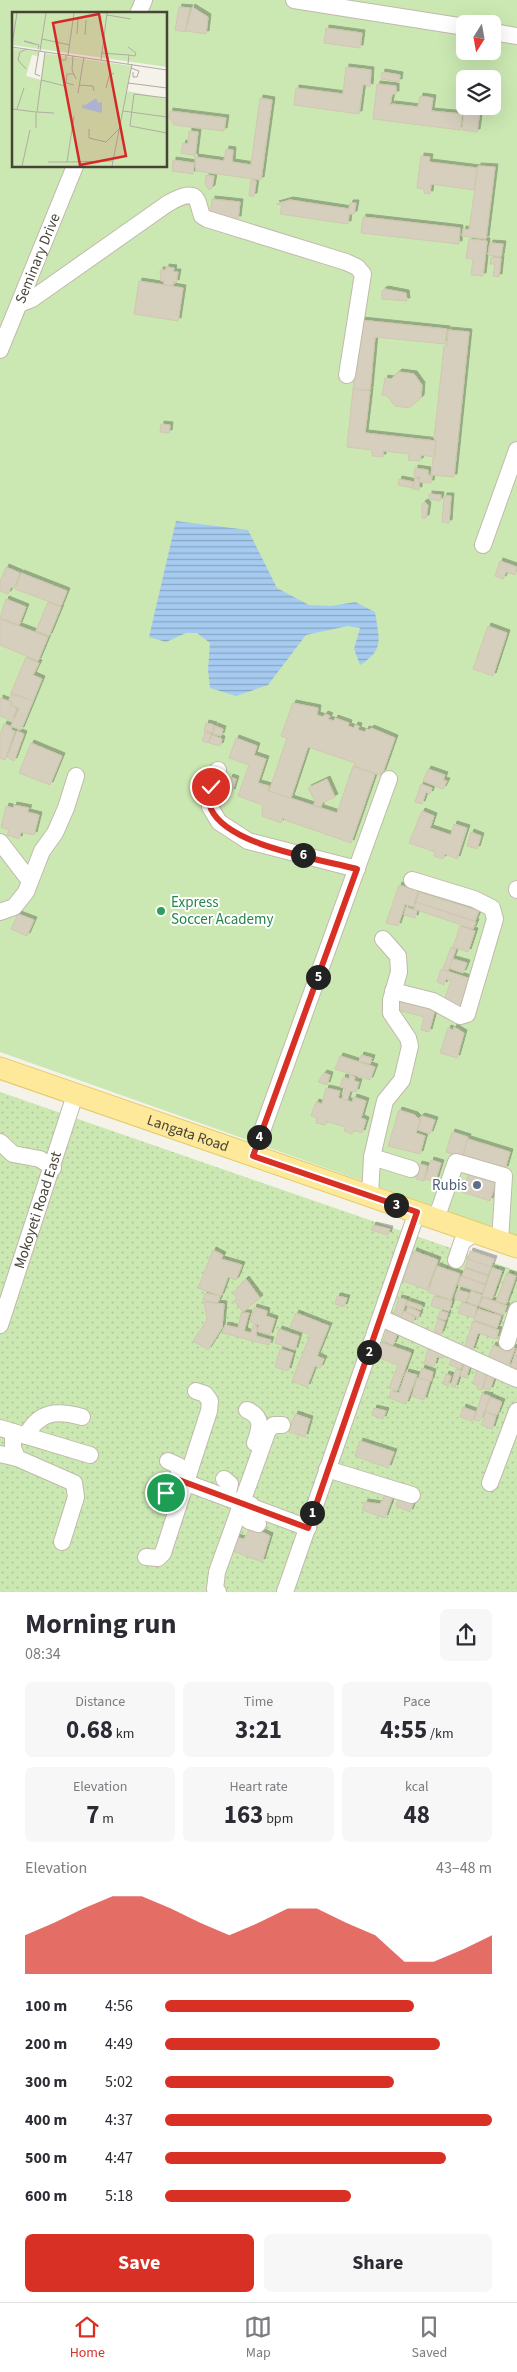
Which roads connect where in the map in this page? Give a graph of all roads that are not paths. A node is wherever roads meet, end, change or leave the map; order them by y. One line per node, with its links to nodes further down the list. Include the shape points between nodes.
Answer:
1 (144, 0): 3 (street)
2 (294, 0): 4 (street)
3 (139, 12)
4 (456, 26)
5 (501, 33): 6 (street)
6 (517, 36)
7 (75, 168): 8 (street, Seminary Drive)
8 (19, 304): 9 (street, Seminary Drive); 10 (street, via 32,299 167,204 191,195 197,199 202,216 207,219 357,267 363,274)
9 (0, 350)
10 (347, 375)
11 (517, 450): 12 (street)
12 (483, 545)
13 (218, 770): 17 (street, via 211,787 210,807 219,822 248,841)
14 (76, 776): 19 (street, via 66,808 55,833 42,851)
15 (389, 778): 17 (street)
16 (0, 842): 19 (street)
17 (357, 869): 26 (street)
18 (412, 880): 22 (street, via 474,899 492,908 495,919 467,1014 460,1016 433,1001)
19 (30, 881): 20 (street, via 20,903)
20 (0, 912)
21 (383, 938): 22 (street, via 398,956 397,984)
22 (393, 991): 27 (street, via 391,1013 410,1046 402,1080 385,1101)
23 (0, 1068): 24 (main road, Langata Road)
24 (75, 1095): 26 (main road, Langata Road); 28 (street, Mokoyeti Road East)
25 (0, 1142): 28 (street, via 13,1154 40,1159)
26 (253, 1156): 30 (main road, Langata Road)
27 (372, 1157): 29 (street); 30 (street)
28 (52, 1168): 36 (street, Mokoyeti Road East)
29 (411, 1168)
30 (370, 1196): 31 (main road, Langata Road)
31 (434, 1218): 32 (main road, Langata Road); 32 (street, via 455,1239 452,1259 462,1242); 33 (street, via 456,1162 504,1176); 35 (street)
32 (476, 1232): 33 (main road, Langata Road)
33 (509, 1244)
34 (517, 1310): 37 (street)
35 (381, 1318): 38 (street); 49 (street)
36 (0, 1326)
37 (507, 1342)
38 (517, 1379)
39 (196, 1391): 51 (street, via 205,1394 210,1406)
40 (247, 1410): 55 (street, via 258,1418 261,1426)
41 (517, 1411): 52 (street)
42 (82, 1417): 44 (street, via 50,1413)
43 (282, 1426): 55 (street, via 268,1430)
44 (13, 1432): 46 (street); 47 (street)
45 (0, 1454): 47 (street)
46 (90, 1455)
47 (17, 1458): 59 (street, via 74,1483 76,1497)
48 (168, 1461): 51 (street, via 179,1466)
49 (327, 1470): 54 (street); 57 (street)
50 (224, 1479): 55 (street)
51 (186, 1482): 53 (street, via 166,1493); 55 (street); 58 (street, via 176,1531); 60 (street, via 163,1553 158,1558)
52 (490, 1483)
53 (154, 1488)
54 (412, 1495)
55 (239, 1501): 56 (street, via 249,1521); 57 (street); 61 (street, via 214,1580)
56 (258, 1524)
57 (308, 1528): 62 (street)
58 (183, 1536)
59 (62, 1542)
60 (146, 1557)
61 (218, 1592)
62 (285, 1592)

